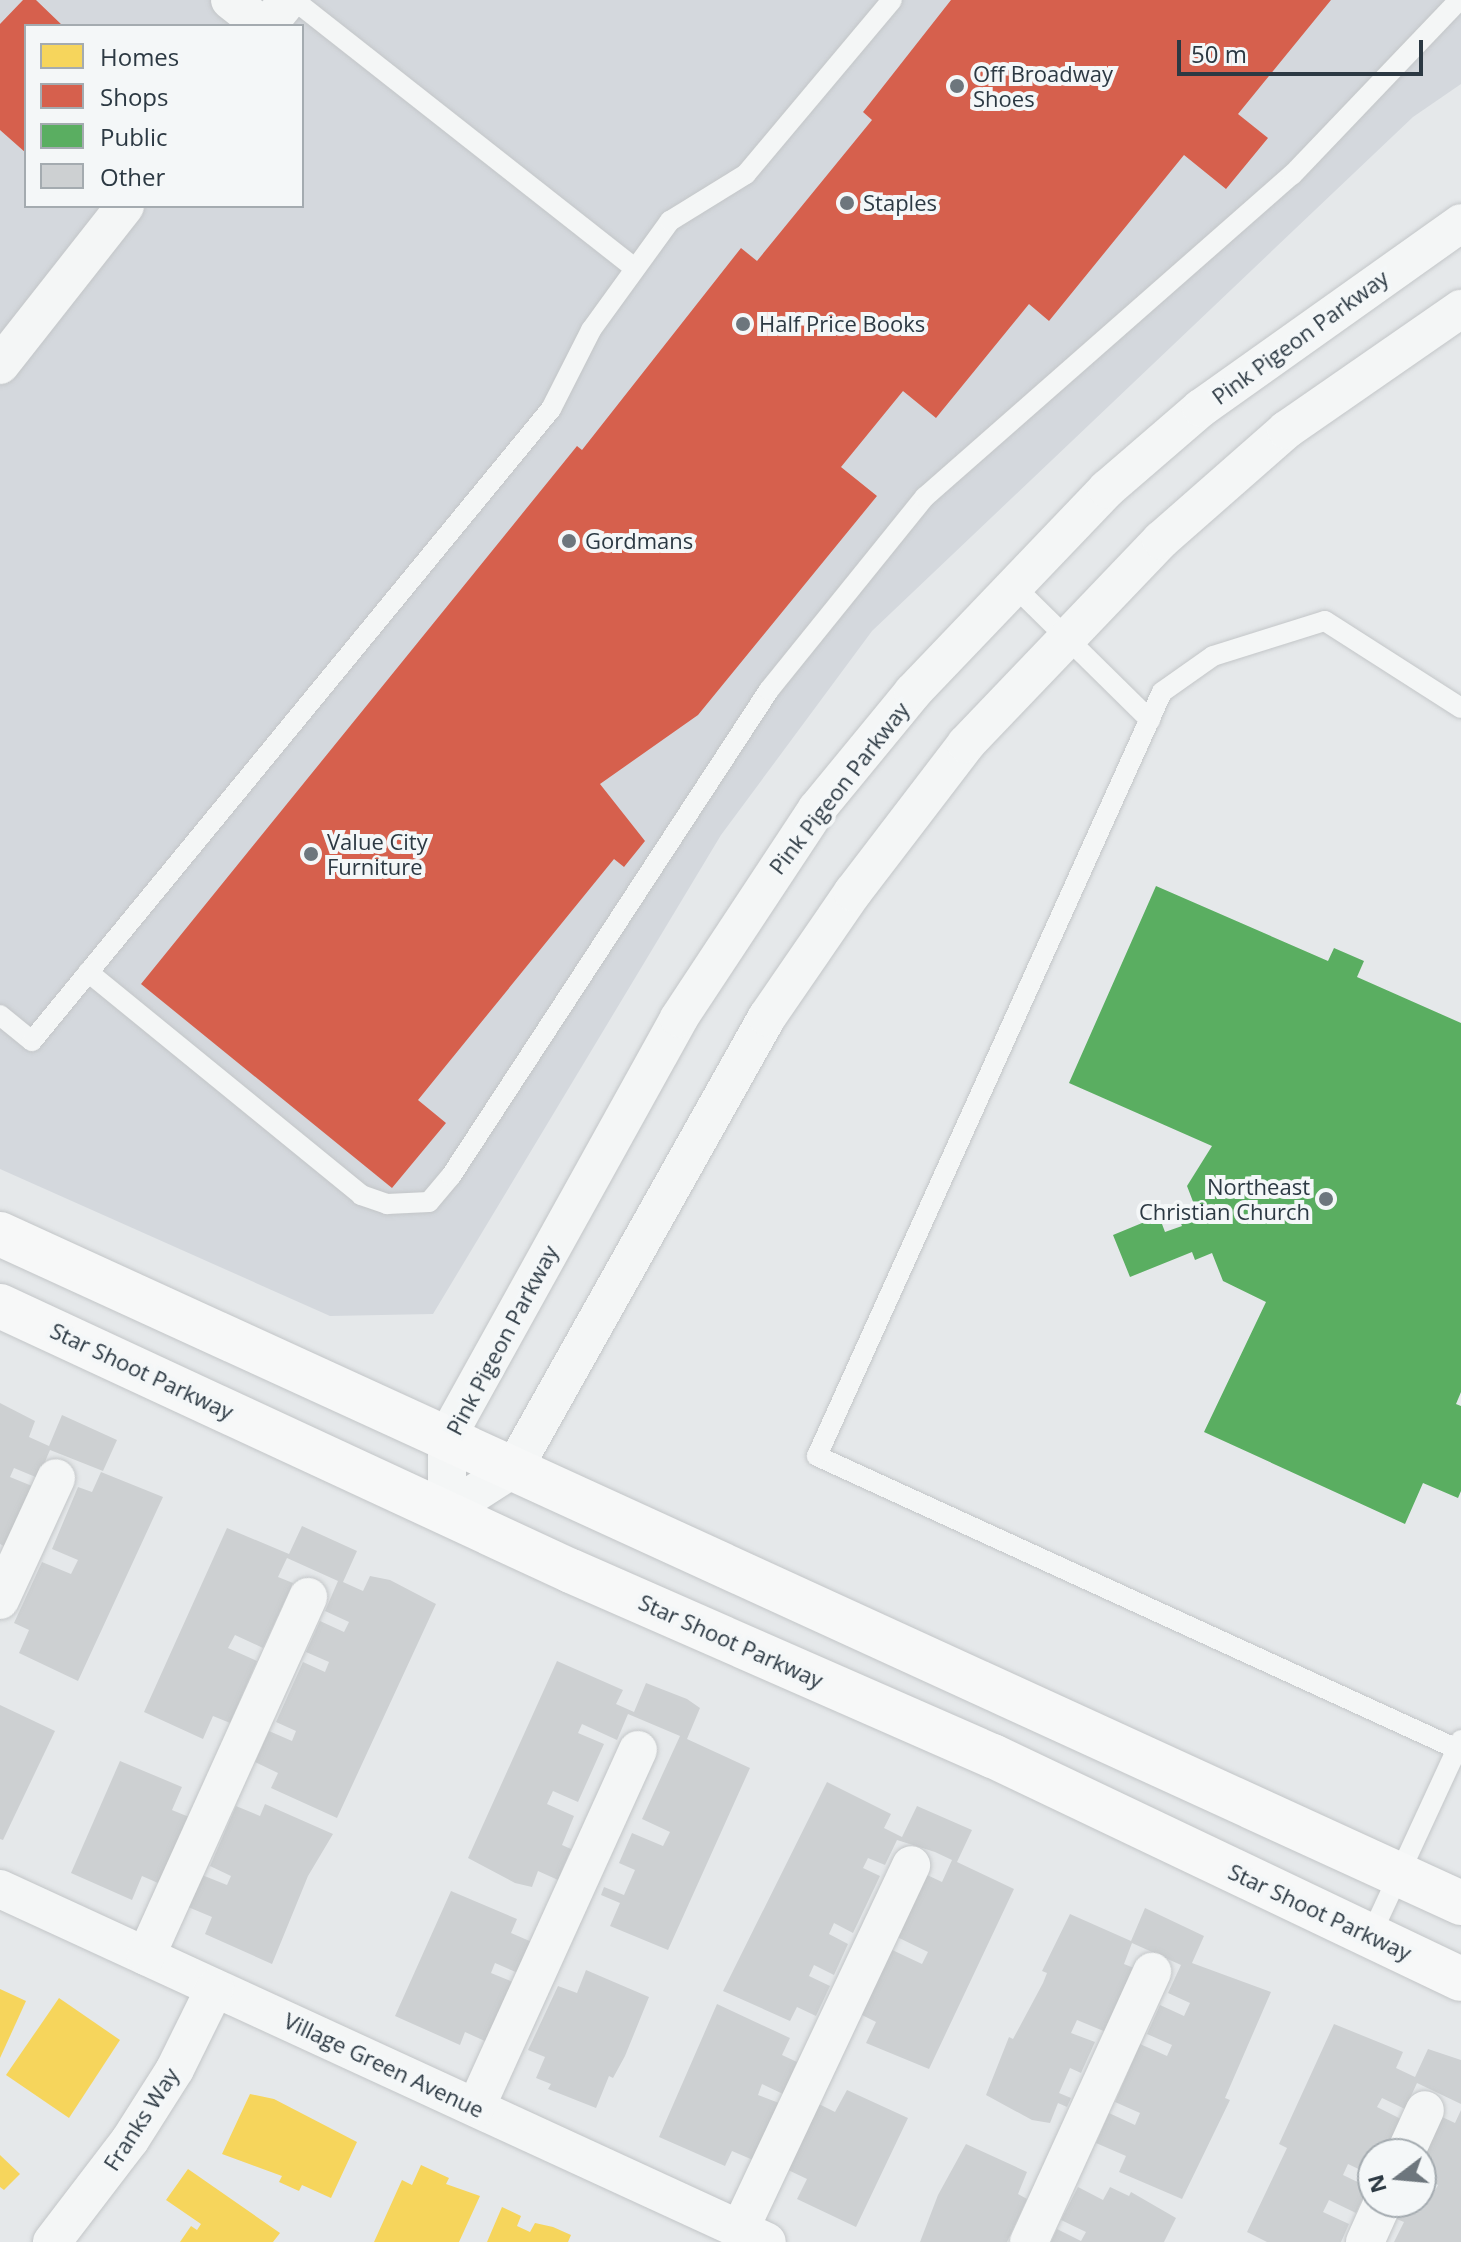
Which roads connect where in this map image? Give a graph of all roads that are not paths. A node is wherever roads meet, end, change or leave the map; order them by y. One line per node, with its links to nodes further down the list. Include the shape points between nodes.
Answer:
1 (230, 0): 5 (street)
2 (291, 0): 6 (street); 9 (lane)
3 (892, 0): 9 (lane, via 746,174 670,221)
4 (1459, 0): 16 (lane, via 1292,175 925,497 769,690 429,1202 387,1204 361,1195)
5 (262, 24)
6 (267, 24)
7 (123, 208): 11 (street)
8 (1461, 223): 12 (street, Pink Pigeon Parkway, via 1201,408 1107,489)
9 (632, 266): 16 (lane, via 591,330 551,409)
10 (1461, 309): 13 (street, via 1286,430 1161,540)
11 (0, 365)
12 (1012, 584): 13 (lane); 20 (street, Pink Pigeon Parkway, via 817,809 757,895 679,1018)
13 (1064, 638): 15 (lane); 21 (street, via 910,813 767,1017)
14 (1461, 708): 15 (lane, via 1325,621 1213,656 1162,692)
15 (1150, 720): 26 (lane, via 817,1456)
16 (88, 972): 17 (lane, via 32,1041)
17 (0, 1015)
18 (0, 1234): 20 (street)
19 (0, 1306): 23 (street, Star Shoot Parkway)
20 (447, 1437): 21 (street); 23 (street, Pink Pigeon Parkway)
21 (514, 1468): 23 (street); 29 (street)
22 (56, 1478): 25 (street)
23 (447, 1511): 32 (street, Star Shoot Parkway, via 993,1756)
24 (308, 1597): 33 (street)
25 (0, 1600)
26 (1459, 1744): 29 (lane)
27 (638, 1750): 37 (street)
28 (911, 1865): 41 (street)
29 (1400, 1873): 31 (street); 32 (lane)
30 (0, 1889): 33 (street, Village Green Avenue)
31 (1461, 1903)
32 (1370, 1937): 35 (street, Star Shoot Parkway)
33 (146, 1956): 36 (street, Village Green Avenue)
34 (1152, 1972): 43 (street)
35 (1461, 1979)
36 (215, 1988): 37 (street, Village Green Avenue); 42 (street, Franks Way, via 138,2128)
37 (476, 2107): 41 (street, Village Green Avenue)
38 (1425, 2110): 39 (street)
39 (1412, 2138)
40 (1376, 2218): 44 (street)
41 (753, 2236)
42 (52, 2242)
43 (1029, 2242)
44 (1365, 2242)

